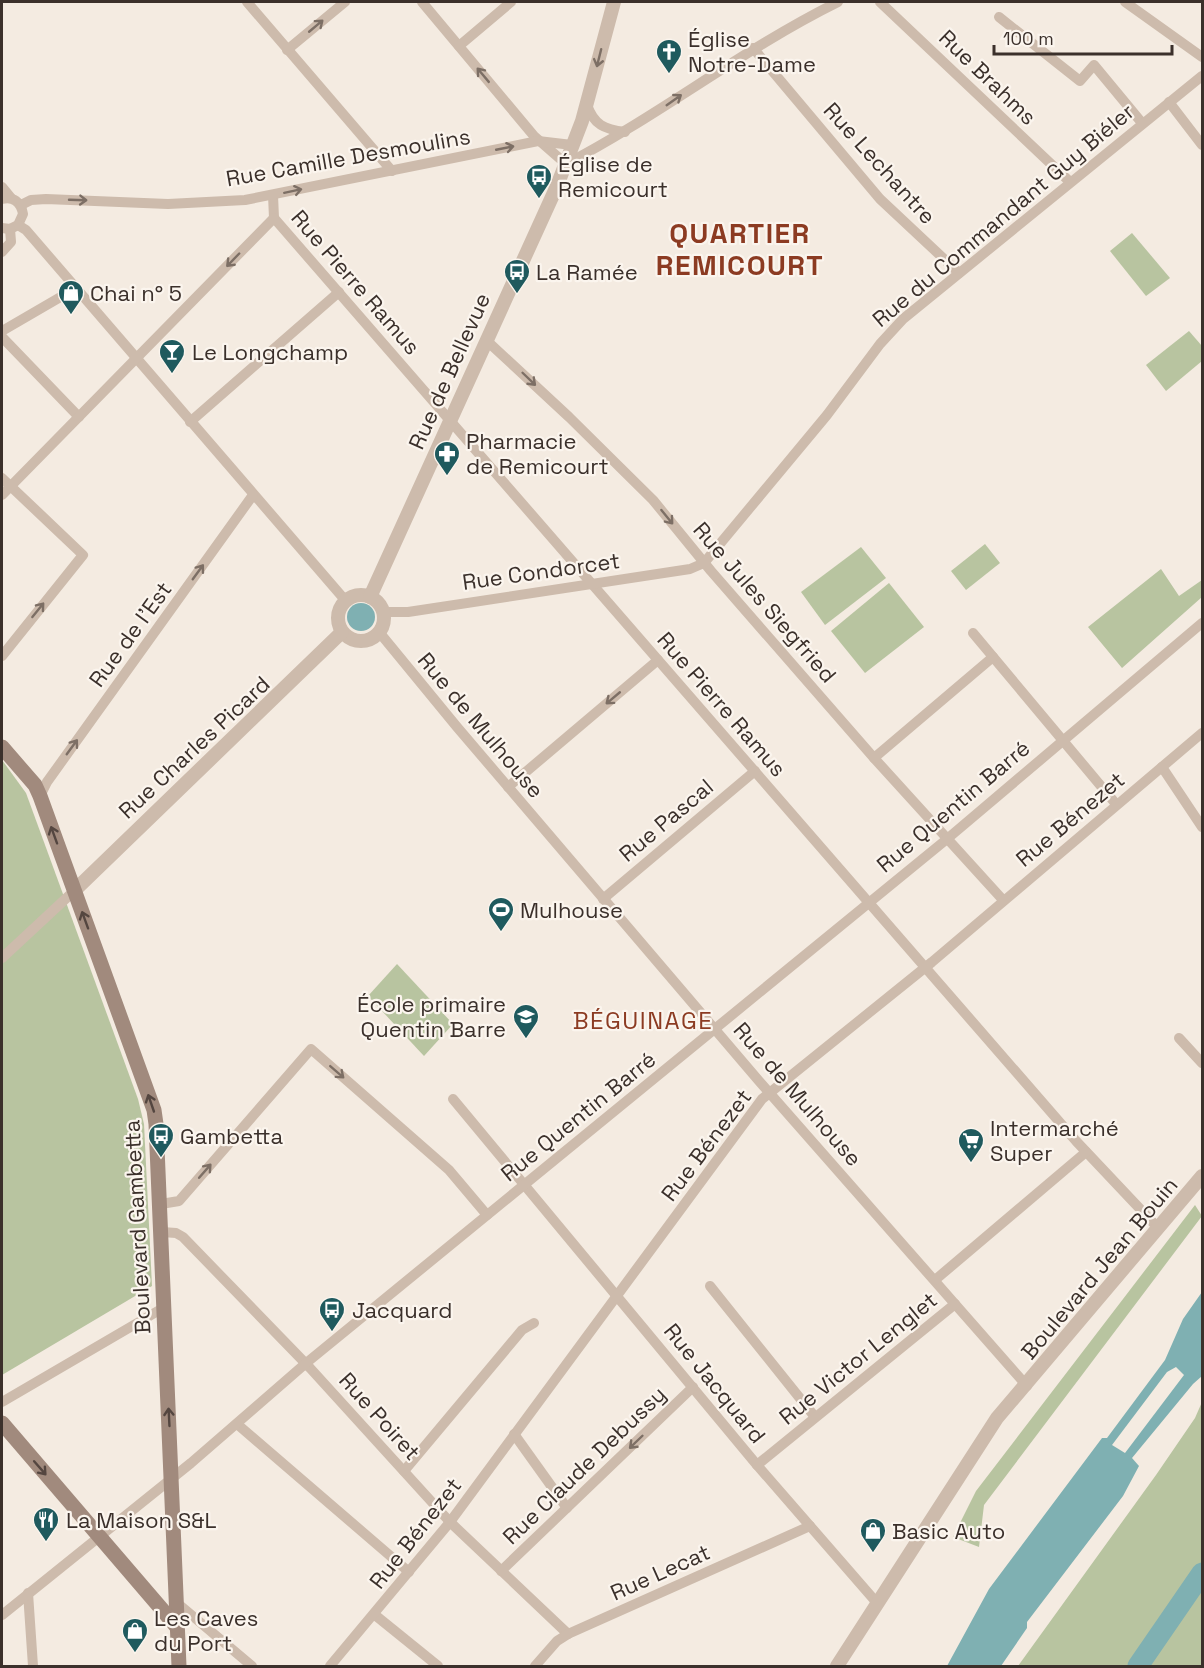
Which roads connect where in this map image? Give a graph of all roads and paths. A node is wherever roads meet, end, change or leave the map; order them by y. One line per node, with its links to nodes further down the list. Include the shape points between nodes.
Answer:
1 (247, 2): 12 (street)
2 (345, 2): 12 (street, one-way to 2)
3 (422, 2): 10 (street)
4 (511, 2): 10 (street)
5 (614, 2): 16 (street, Rue de Bellevue, one-way to 16)
6 (838, 2): 11 (street)
7 (880, 2): 24 (street, Rue Brahms)
8 (1125, 2): 13 (street)
9 (999, 17): 17 (street, via 1080,81 1094,65)
10 (459, 46): 19 (street, one-way to 10)
11 (753, 48): 18 (street, one-way to 11); 31 (street, Rue Lechantre, via 880,199)
12 (287, 50): 23 (street)
13 (1203, 57)
14 (1203, 76): 15 (street, Rue du Commandant Guy Biéler)
15 (1169, 102): 17 (street, Rue du Commandant Guy Biéler); 21 (street)
16 (587, 105): 18 (street, via 597,125); 20 (street, Rue de Bellevue)
17 (1142, 123): 24 (street, Rue du Commandant Guy Biéler)
18 (625, 132): 22 (street)
19 (538, 141): 20 (street, Rue Camille Desmoulins); 22 (street); 23 (street, Rue Camille Desmoulins, one-way to 19)
20 (572, 145): 22 (street, Rue de Bellevue)
21 (1203, 145)
22 (566, 164): 36 (street, Rue de Bellevue)
23 (392, 171): 26 (street, Rue Camille Desmoulins, one-way to 23)
24 (1070, 182): 31 (street, Rue du Commandant Guy Biéler)
25 (2, 187): 27 (street)
26 (273, 195): 27 (street, Rue Camille Desmoulins, one-way to 26, via 168,204); 28 (street, Rue Pierre Ramus)
27 (11, 201): 29 (street, via 23,218)
28 (274, 218): 33 (street, Rue Pierre Ramus); 37 (street, one-way to 37)
29 (10, 227): 30 (street, via 11,242); 32 (street, via 26,230)
30 (2, 252)
31 (959, 273): 45 (street, Rue du Commandant Guy Biéler, via 903,319 880,344 827,415)
32 (76, 288): 34 (street); 37 (street)
33 (339, 292): 39 (street, Rue Pierre Ramus); 40 (street)
34 (2, 331)
35 (2, 337): 38 (street)
36 (486, 340): 39 (street, Rue de Bellevue); 45 (street, Rue Jules Siegfried, one-way to 45, via 653,500)
37 (135, 360): 38 (street); 40 (street)
38 (79, 417): 42 (street)
39 (450, 420): 46 (street, Rue Pierre Ramus); 47 (street, Rue de Bellevue)
40 (190, 422): 44 (street)
41 (2, 478): 42 (street)
42 (10, 486): 43 (street); 54 (street, one-way to 42, via 83,555)
43 (2, 495)
44 (253, 495): 48 (street); 64 (street, Rue de l'Est, one-way to 44)
45 (704, 563): 46 (street, Rue Condorcet, via 690,569); 60 (street, Rue Jules Siegfried)
46 (592, 584): 49 (street, Rue Condorcet, via 408,612); 56 (street, Rue Pierre Ramus)
47 (370, 597): 48 (street, via 357,595); 49 (street)
48 (345, 600): 51 (street, via 338,612)
49 (383, 612): 52 (street)
50 (1203, 623): 58 (street, Rue Quentin Barré)
51 (342, 632): 52 (street, via 361,641); 68 (street, Rue Charles Picard)
52 (379, 632): 63 (street, Rue de Mulhouse)
53 (973, 633): 55 (street)
54 (2, 656)
55 (993, 657): 58 (street); 60 (street)
56 (658, 660): 62 (street, Rue Pierre Ramus); 63 (street, one-way to 63)
57 (1203, 733): 61 (street, Rue Bénezet)
58 (1063, 740): 65 (street); 67 (street, Rue Quentin Barré)
59 (2, 747): 64 (main road, Boulevard Gambetta)
60 (874, 758): 67 (street, Rue Jules Siegfried)
61 (1162, 767): 65 (street, Rue Bénezet); 66 (street)
62 (755, 771): 69 (street, Rue Pascal); 71 (street, Rue Pierre Ramus)
63 (507, 787): 69 (street, Rue de Mulhouse)
64 (40, 796): 68 (main road, Boulevard Gambetta, one-way to 64)
65 (1116, 804): 70 (street, Rue Bénezet)
66 (1203, 827)
67 (947, 839): 70 (street, Rue Jules Siegfried); 71 (street, Rue Quentin Barré)
68 (74, 891): 72 (street); 82 (main road, Boulevard Gambetta, one-way to 68, via 154,1110)
69 (603, 899): 74 (street, Rue de Mulhouse)
70 (1004, 900): 73 (street, Rue Bénezet)
71 (868, 902): 73 (street, Rue Pierre Ramus); 74 (street, Rue Quentin Barré)
72 (2, 958)
73 (925, 967): 77 (street, Rue Bénezet); 79 (street, Rue Pierre Ramus)
74 (716, 1028): 77 (street, Rue de Mulhouse); 81 (street, Rue Quentin Barré)
75 (1179, 1038): 76 (street)
76 (1203, 1063)
77 (770, 1093): 86 (street, Rue de Mulhouse); 88 (street, Rue Bénezet)
78 (453, 1099): 81 (street, Rue Jacquard)
79 (1086, 1152): 84 (street, Rue Pierre Ramus); 86 (street)
80 (1203, 1176): 84 (street, Boulevard Jean Bouin)
81 (526, 1184): 83 (street, Rue Quentin Barré); 88 (street, Rue Jacquard)
82 (161, 1204): 83 (street, one-way to 83, via 179,1201 311,1049 449,1170); 85 (main road, Boulevard Gambetta)
83 (487, 1215): 92 (street, Rue Quentin Barré)
84 (1159, 1229): 93 (street, Boulevard Jean Bouin)
85 (162, 1232): 90 (main road, Boulevard Gambetta); 92 (street, Rue Poiret, via 183,1237)
86 (935, 1280): 89 (street, Rue de Mulhouse)
87 (710, 1287): 96 (street)
88 (618, 1296): 94 (street, Rue Jacquard); 99 (street, Rue Bénezet)
89 (955, 1304): 93 (street, Rue de Mulhouse); 96 (street, Rue Victor Lenglet)
90 (164, 1308): 95 (street); 102 (main road, Boulevard Gambetta, one-way to 90)
91 (534, 1323): 101 (street, via 522,1330)
92 (305, 1364): 98 (street, Rue Quentin Barré); 101 (street, Rue Poiret)
93 (1027, 1386): 113 (street, Boulevard Jean Bouin, via 997,1418)
94 (693, 1387): 100 (street, Rue Jacquard); 103 (street, Rue Claude Debussy, one-way to 103)
95 (2, 1402)
96 (815, 1417): 100 (street, Rue Victor Lenglet)
97 (2, 1423): 106 (main road, one-way to 106)
98 (237, 1424): 102 (street, Rue Quentin Barré); 109 (street)
99 (514, 1434): 103 (street); 104 (street, Rue Bénezet)
100 (757, 1465): 105 (street, Rue Jacquard)
101 (404, 1471): 104 (street, Rue Poiret)
102 (171, 1476): 106 (street, Rue Quentin Barré); 107 (main road, Boulevard Gambetta)
103 (567, 1508): 108 (street, Rue Claude Debussy)
104 (450, 1522): 108 (street, Rue Poiret); 109 (street, Rue Bénezet)
105 (810, 1526): 113 (street, Rue Jacquard); 117 (street, Rue Lecat)
106 (98, 1535): 110 (main road); 111 (street, Rue Quentin Barré)
107 (174, 1568): 110 (main road, via 169,1586 161,1591); 112 (main road, Boulevard Gambetta)
108 (501, 1571): 117 (street, Rue Poiret)
109 (409, 1572): 115 (street, Rue Bénezet)
110 (138, 1582): 116 (main road)
111 (28, 1593): 114 (street, Rue Quentin Barré); 118 (street)
112 (176, 1602): 116 (main road, Boulevard Gambetta); 120 (street)
113 (877, 1603): 124 (street, Boulevard Jean Bouin)
114 (2, 1615)
115 (375, 1615): 121 (street, Rue Bénezet); 122 (street)
116 (177, 1627): 119 (main road, Boulevard Gambetta)
117 (568, 1635): 123 (street, Rue Lecat, via 557,1641)
118 (33, 1666)
119 (179, 1666)
120 (252, 1666)
121 (330, 1666)
122 (438, 1666)
123 (535, 1666)
124 (837, 1666)

